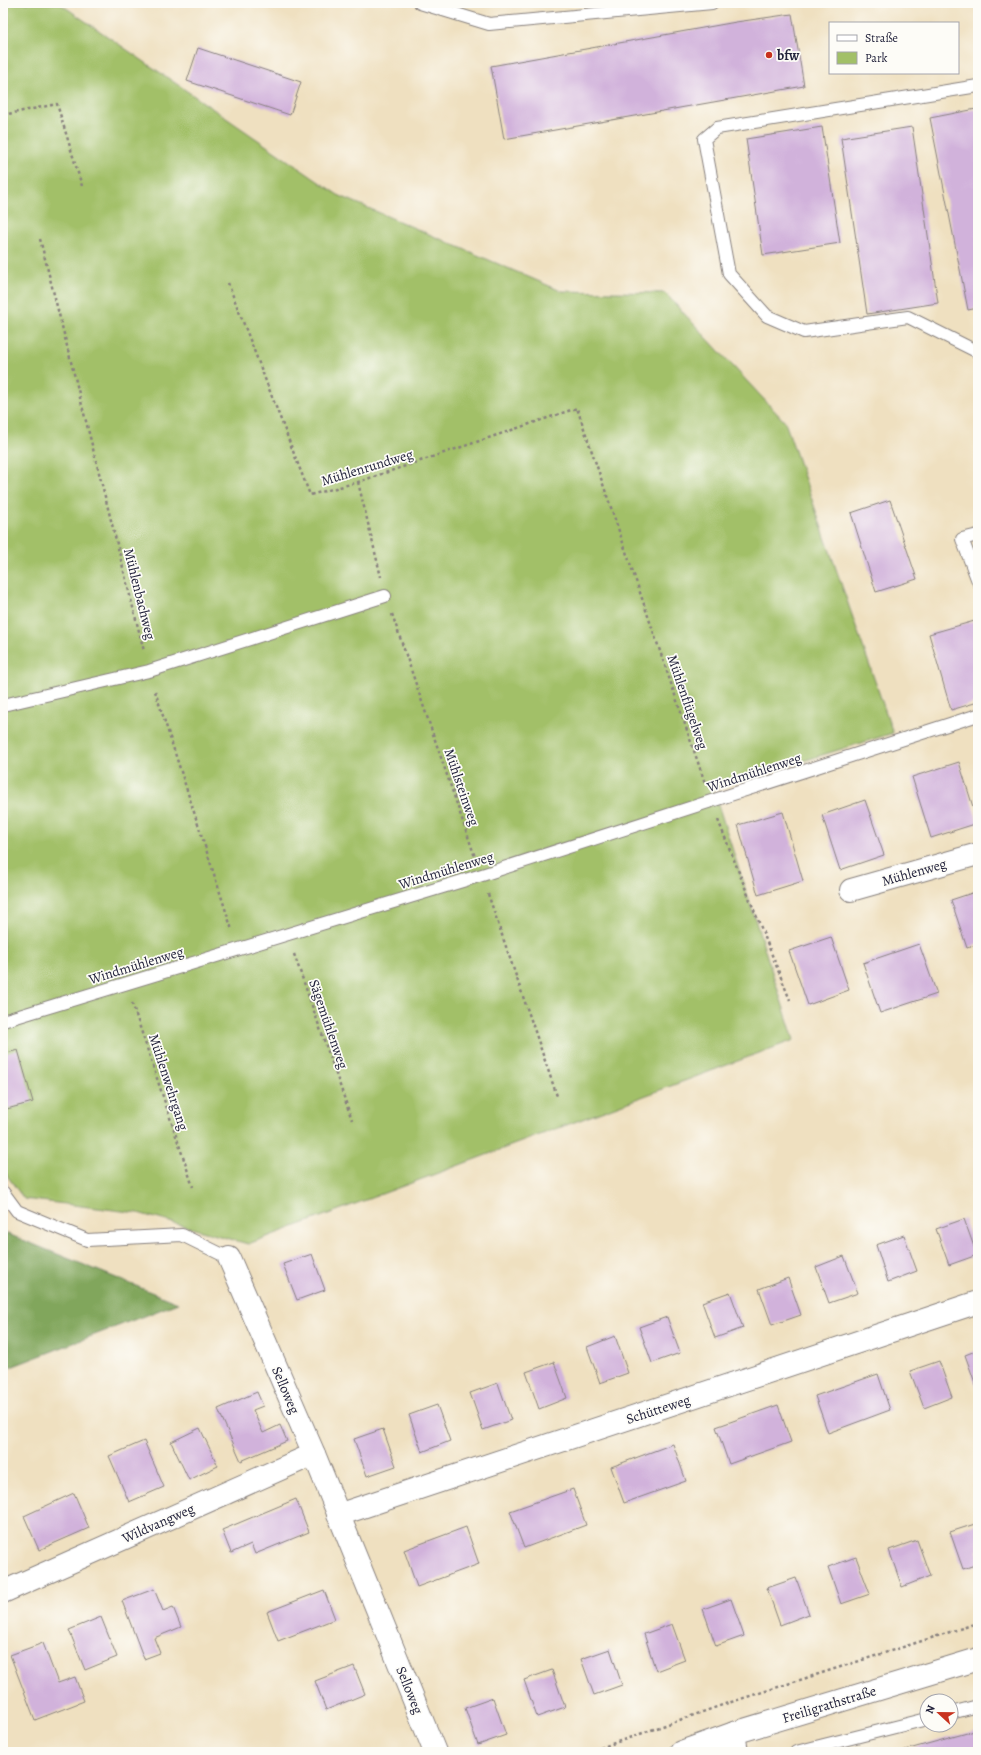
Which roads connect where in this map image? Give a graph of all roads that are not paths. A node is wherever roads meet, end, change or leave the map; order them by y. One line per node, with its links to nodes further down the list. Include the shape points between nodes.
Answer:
1 (420, 3): 2 (lane, via 489,24)
2 (712, 3)
3 (978, 86): 4 (lane, via 717,128 704,139 728,274 767,316 804,332 908,317)
4 (978, 352)
5 (978, 535): 6 (lane, via 962,539)
6 (978, 581)
7 (385, 596): 8 (lane, via 149,671)
8 (3, 705)
9 (978, 715): 12 (lane, Windmühlenweg, via 482,875)
10 (978, 854): 11 (street, Mühlenweg)
11 (851, 890)
12 (3, 1020)
13 (3, 1192): 14 (lane, Selloweg, via 17,1211 87,1240 182,1235)
14 (229, 1258): 16 (street, Selloweg)
15 (978, 1302): 17 (street, Schütteweg)
16 (314, 1454): 17 (street, Selloweg); 18 (street, Wildvangweg)
17 (338, 1515): 24 (street, Selloweg)
18 (3, 1592)
19 (978, 1659): 23 (street, Freiligrathstraße)
20 (978, 1706): 21 (lane)
21 (959, 1711)
22 (919, 1721): 26 (lane)
23 (736, 1742): 25 (street, Freiligrathstraße)
24 (435, 1752)
25 (681, 1752)
26 (796, 1752)

